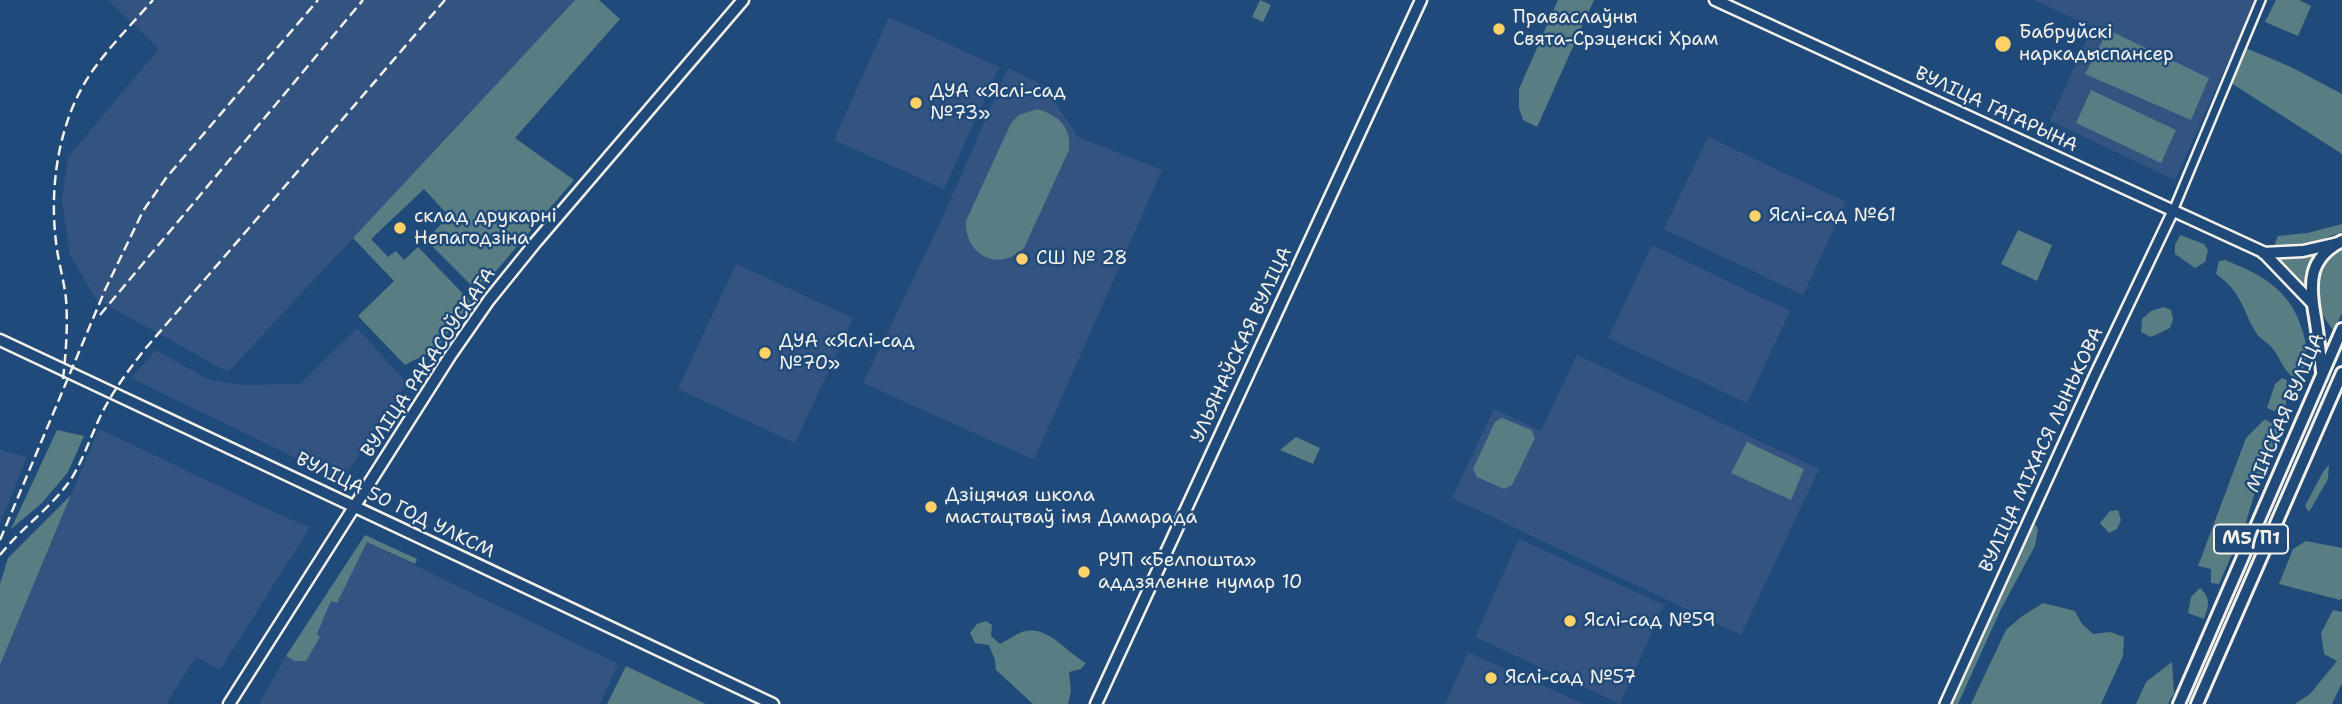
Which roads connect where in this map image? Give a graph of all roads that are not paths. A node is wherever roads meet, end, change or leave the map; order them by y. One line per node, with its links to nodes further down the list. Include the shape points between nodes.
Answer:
1 (743, 0): 13 (main road, ВУЛІЦА РАКАСОЎСКАГА, via 489,300)
2 (1421, 0): 16 (main road, УЛЬЯНАЎСКАЯ ВУЛІЦА)
3 (1715, 0): 5 (main road, ВУЛІЦА ГАГАРЫНА)
4 (2261, 0): 5 (street)
5 (2173, 211): 7 (main road, ВУЛІЦА ГАГАРЫНА); 17 (street, ВУЛІЦА МІХАСЯ ЛЫНЬКОВА)
6 (2340, 242): 7 (main road, ВУЛІЦА ГАГАРЫНА, via 2303,251); 8 (main road, via 2315,268 2310,291)
7 (2263, 253): 8 (main road, ВУЛІЦА ГАГАРЫНА)
8 (2313, 308): 9 (main road, via 2320,324); 11 (main road)
9 (2340, 337): 11 (main road, МІНСКАЯ ВУЛІЦА / М5/П1)
10 (0, 340): 13 (main road, ВУЛІЦА 50 ГОД УЛКСМ)
11 (2322, 374): 18 (main road, МІНСКАЯ ВУЛІЦА / М5/П1)
12 (2341, 377): 19 (main road, МІНСКАЯ ВУЛІЦА / М5/П1)
13 (355, 505): 14 (main road, ВУЛІЦА РАКАСОЎСКАГА); 15 (main road, ВУЛІЦА 50 ГОД УЛКСМ)
14 (229, 704)
15 (774, 704)
16 (1096, 704)
17 (1945, 704)
18 (2179, 704)
19 (2197, 704)

